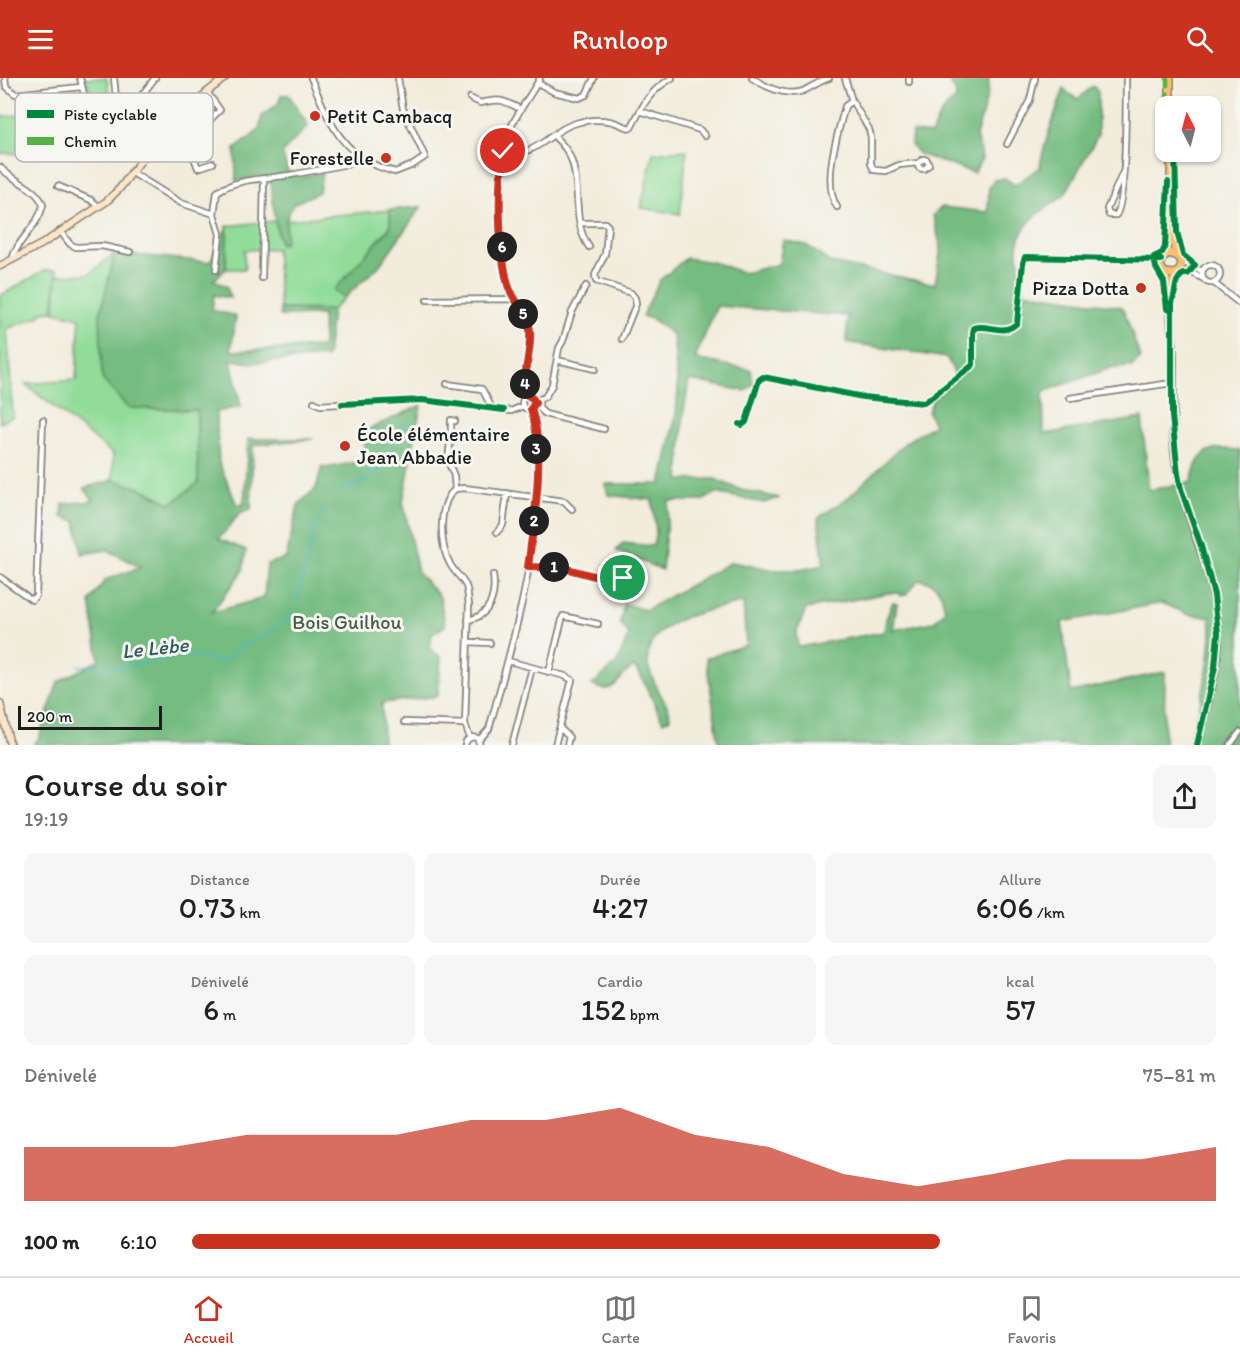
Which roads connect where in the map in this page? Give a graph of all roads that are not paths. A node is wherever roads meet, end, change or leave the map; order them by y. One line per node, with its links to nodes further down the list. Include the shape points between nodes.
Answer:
1 (5, 78): 24 (street, via 6,86)
2 (80, 78): 17 (street)
3 (114, 78): 22 (street)
4 (155, 78): 23 (street)
5 (225, 78): 19 (street)
6 (311, 78): 36 (street, via 332,127)
7 (398, 78): 36 (street, via 403,109 425,157 395,172)
8 (594, 78): 16 (street, via 586,95 579,99 554,92)
9 (672, 78): 30 (street, via 652,92)
10 (752, 78): 11 (street, via 794,93)
11 (830, 78)
12 (845, 78): 28 (street)
13 (1035, 78): 34 (street, via 1030,100)
14 (1126, 78): 44 (street)
15 (1170, 78): 25 (main road)
16 (539, 80): 29 (street)
17 (81, 87): 18 (street); 21 (street)
18 (39, 92): 20 (street)
19 (207, 92)
20 (27, 93)
21 (83, 93)
22 (116, 93)
23 (143, 93)
24 (15, 94)
25 (1170, 96)
26 (470, 98): 29 (street, via 480,103 502,100)
27 (213, 100): 31 (street, via 220,110)
28 (852, 101): 41 (street, via 869,129 874,170); 50 (street, via 845,105 831,174 830,194)
29 (520, 110): 35 (street)
30 (640, 111): 32 (street, via 631,128 610,121 583,122); 33 (street, via 700,130)
31 (213, 117)
32 (554, 136): 35 (street, via 523,152); 52 (street, via 572,159)
33 (705, 136)
34 (1007, 144)
35 (503, 151): 70 (street, via 502,244 508,286)
36 (361, 159): 47 (street)
37 (139, 162): 43 (street)
38 (196, 162): 40 (street, via 198,168)
39 (1171, 162): 53 (main road)
40 (213, 163)
41 (918, 163)
42 (0, 167): 45 (street)
43 (131, 172): 49 (street, via 115,194); 51 (street, via 181,203)
44 (1123, 172): 44 (street, via 1107,209 1112,216 1119,213)
45 (6, 174): 46 (street); 59 (street, via 36,193 43,205)
46 (0, 177)
47 (264, 179): 51 (street, via 217,192); 66 (street)
48 (58, 186): 49 (street)
49 (98, 206): 54 (street)
50 (837, 207)
51 (214, 214): 62 (street, via 220,234)
52 (580, 223): 55 (street); 74 (street, via 608,226 595,278 598,284 635,297 636,304)
53 (1171, 229): 57 (main road); 58 (main road)
54 (60, 231): 56 (street, via 76,247 102,246); 59 (street)
55 (589, 247)
56 (130, 252)
57 (1176, 254): 58 (main road); 60 (main road)
58 (1164, 257): 64 (main road, via 1160,267); 88 (street, via 1025,257 1017,323 1007,330 974,328 973,365 924,403 863,397 763,377 746,422)
59 (12, 260): 61 (street)
60 (1182, 262): 63 (street); 65 (main road)
61 (0, 266)
62 (216, 270)
63 (1202, 271): 67 (street); 68 (street, via 1209,265 1216,267 1220,272)
64 (1165, 273): 65 (main road); 73 (main road)
65 (1177, 273): 67 (street, via 1188,271); 73 (main road, via 1172,291)
66 (262, 278)
67 (1202, 278): 68 (street, via 1206,283)
68 (1216, 282): 72 (street)
69 (585, 286): 75 (street)
70 (514, 299): 71 (street); 79 (street, via 530,330 525,385)
71 (428, 300)
72 (1240, 304)
73 (1172, 319): 77 (main road)
74 (622, 339)
75 (557, 360): 76 (street); 81 (street, via 552,385)
76 (595, 369)
77 (1172, 383): 80 (street); 120 (main road, via 1181,489 1214,595 1218,633 1215,667)
78 (447, 384): 84 (street, via 482,389)
79 (528, 397): 81 (street); 83 (street)
80 (1070, 398)
81 (537, 401): 85 (street); 89 (street, via 545,414)
82 (314, 402): 84 (street, via 320,405 422,400)
83 (523, 406): 84 (street, via 511,411); 85 (street)
84 (492, 408)
85 (531, 409): 94 (street)
86 (43, 420): 100 (street, via 36,595 32,600)
87 (455, 421): 90 (street, via 451,420)
88 (739, 424)
89 (604, 429)
90 (451, 434): 91 (street); 92 (street, via 448,460)
91 (485, 438)
92 (455, 489): 93 (street); 101 (street, via 444,507 443,531 445,551 466,587)
93 (507, 494): 94 (street); 96 (street, via 503,525)
94 (537, 498): 95 (street, via 564,501); 97 (street)
95 (572, 509)
96 (497, 532)
97 (528, 567): 99 (street, via 564,568 605,579); 105 (street)
98 (493, 575): 101 (street, via 493,601 477,618)
99 (618, 576)
100 (0, 577)
101 (468, 620): 103 (street)
102 (598, 624): 107 (street, via 563,616)
103 (468, 642): 104 (street); 110 (street)
104 (490, 643)
105 (508, 661): 106 (street); 114 (street, via 489,729)
106 (532, 668): 107 (street); 117 (street)
107 (549, 672): 111 (street, via 572,680)
108 (0, 703): 115 (street)
109 (404, 722): 110 (street)
110 (465, 724): 113 (street)
111 (560, 728): 118 (street); 119 (street, via 569,737)
112 (1240, 732): 121 (street)
113 (470, 738): 114 (street); 116 (street)
114 (479, 743)
115 (10, 745)
116 (465, 745)
117 (512, 745)
118 (555, 745)
119 (567, 745)
120 (1197, 745)
121 (1230, 745)

